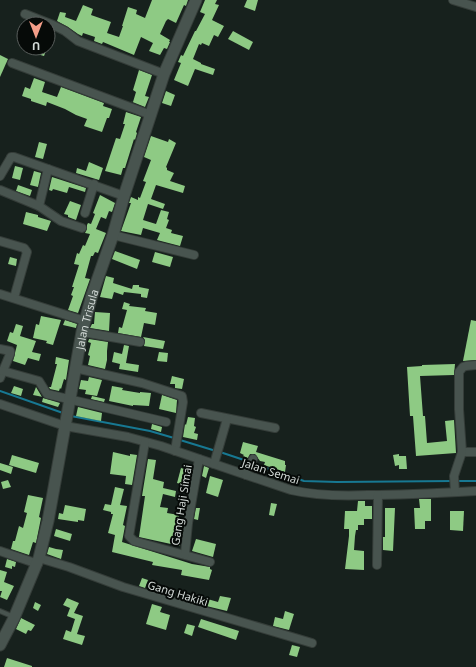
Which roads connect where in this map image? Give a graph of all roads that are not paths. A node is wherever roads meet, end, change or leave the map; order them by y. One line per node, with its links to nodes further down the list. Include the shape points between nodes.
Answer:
1 (196, 0): 6 (street, Jalan Trisula)
2 (453, 0): 3 (street)
3 (476, 7)
4 (24, 14): 6 (street, via 54,25 78,41)
5 (12, 63): 7 (street)
6 (164, 74): 7 (street, Jalan Trisula)
7 (151, 115): 12 (street, Jalan Trisula)
8 (48, 169): 9 (street, via 11,157); 10 (street); 13 (street)
9 (0, 176)
10 (94, 184): 12 (street); 14 (street)
11 (0, 190): 13 (street)
12 (124, 196): 16 (street, Jalan Trisula)
13 (38, 206): 15 (street, via 61,221)
14 (85, 213)
15 (82, 228)
16 (113, 235): 18 (street); 21 (street, Jalan Trisula)
17 (0, 241): 20 (street, via 24,248 27,252)
18 (194, 255)
19 (0, 294): 20 (street)
20 (14, 298): 21 (street)
21 (85, 321): 22 (street, Jalan Trisula)
22 (82, 332): 23 (street); 26 (street, Jalan Trisula)
23 (140, 342)
24 (0, 349): 27 (street, via 10,351)
25 (476, 365): 37 (street, via 463,367 458,372)
26 (75, 368): 28 (street, Jalan Trisula); 36 (street, via 142,383 182,396)
27 (2, 374): 28 (street, via 39,381 47,394)
28 (70, 400): 32 (street, Jalan Trisula); 33 (street)
29 (0, 404): 32 (street, Jalan Semai)
30 (201, 413): 31 (street)
31 (227, 419): 34 (street); 40 (street)
32 (66, 421): 35 (street, Jalan Semai); 46 (street, Jalan Trisula)
33 (166, 422)
34 (275, 428)
35 (145, 442): 36 (street, Jalan Semai); 45 (street, Gang Haji Simai, via 129,536 134,540)
36 (175, 448): 39 (street, Jalan Semai)
37 (462, 452): 38 (street); 41 (street, via 454,476)
38 (476, 452)
39 (199, 459): 40 (street, Jalan Semai); 45 (street, Gang Haji Simai)
40 (216, 460): 43 (street, Jalan Semai, via 249,467 291,490 308,494)
41 (455, 491): 42 (street, Jalan Semai); 43 (street, Jalan Semai)
42 (476, 491)
43 (378, 495): 48 (street)
44 (0, 550): 46 (street, Gang Hakiki)
45 (185, 554): 47 (street, Gang Haji Simai)
46 (39, 561): 50 (street, Jalan Trisula); 51 (street, Gang Hakiki, via 69,567 122,587)
47 (210, 562)
48 (377, 565)
49 (0, 611): 50 (lane)
50 (14, 618): 52 (street, Jalan Trisula)
51 (312, 643)
52 (0, 645)

